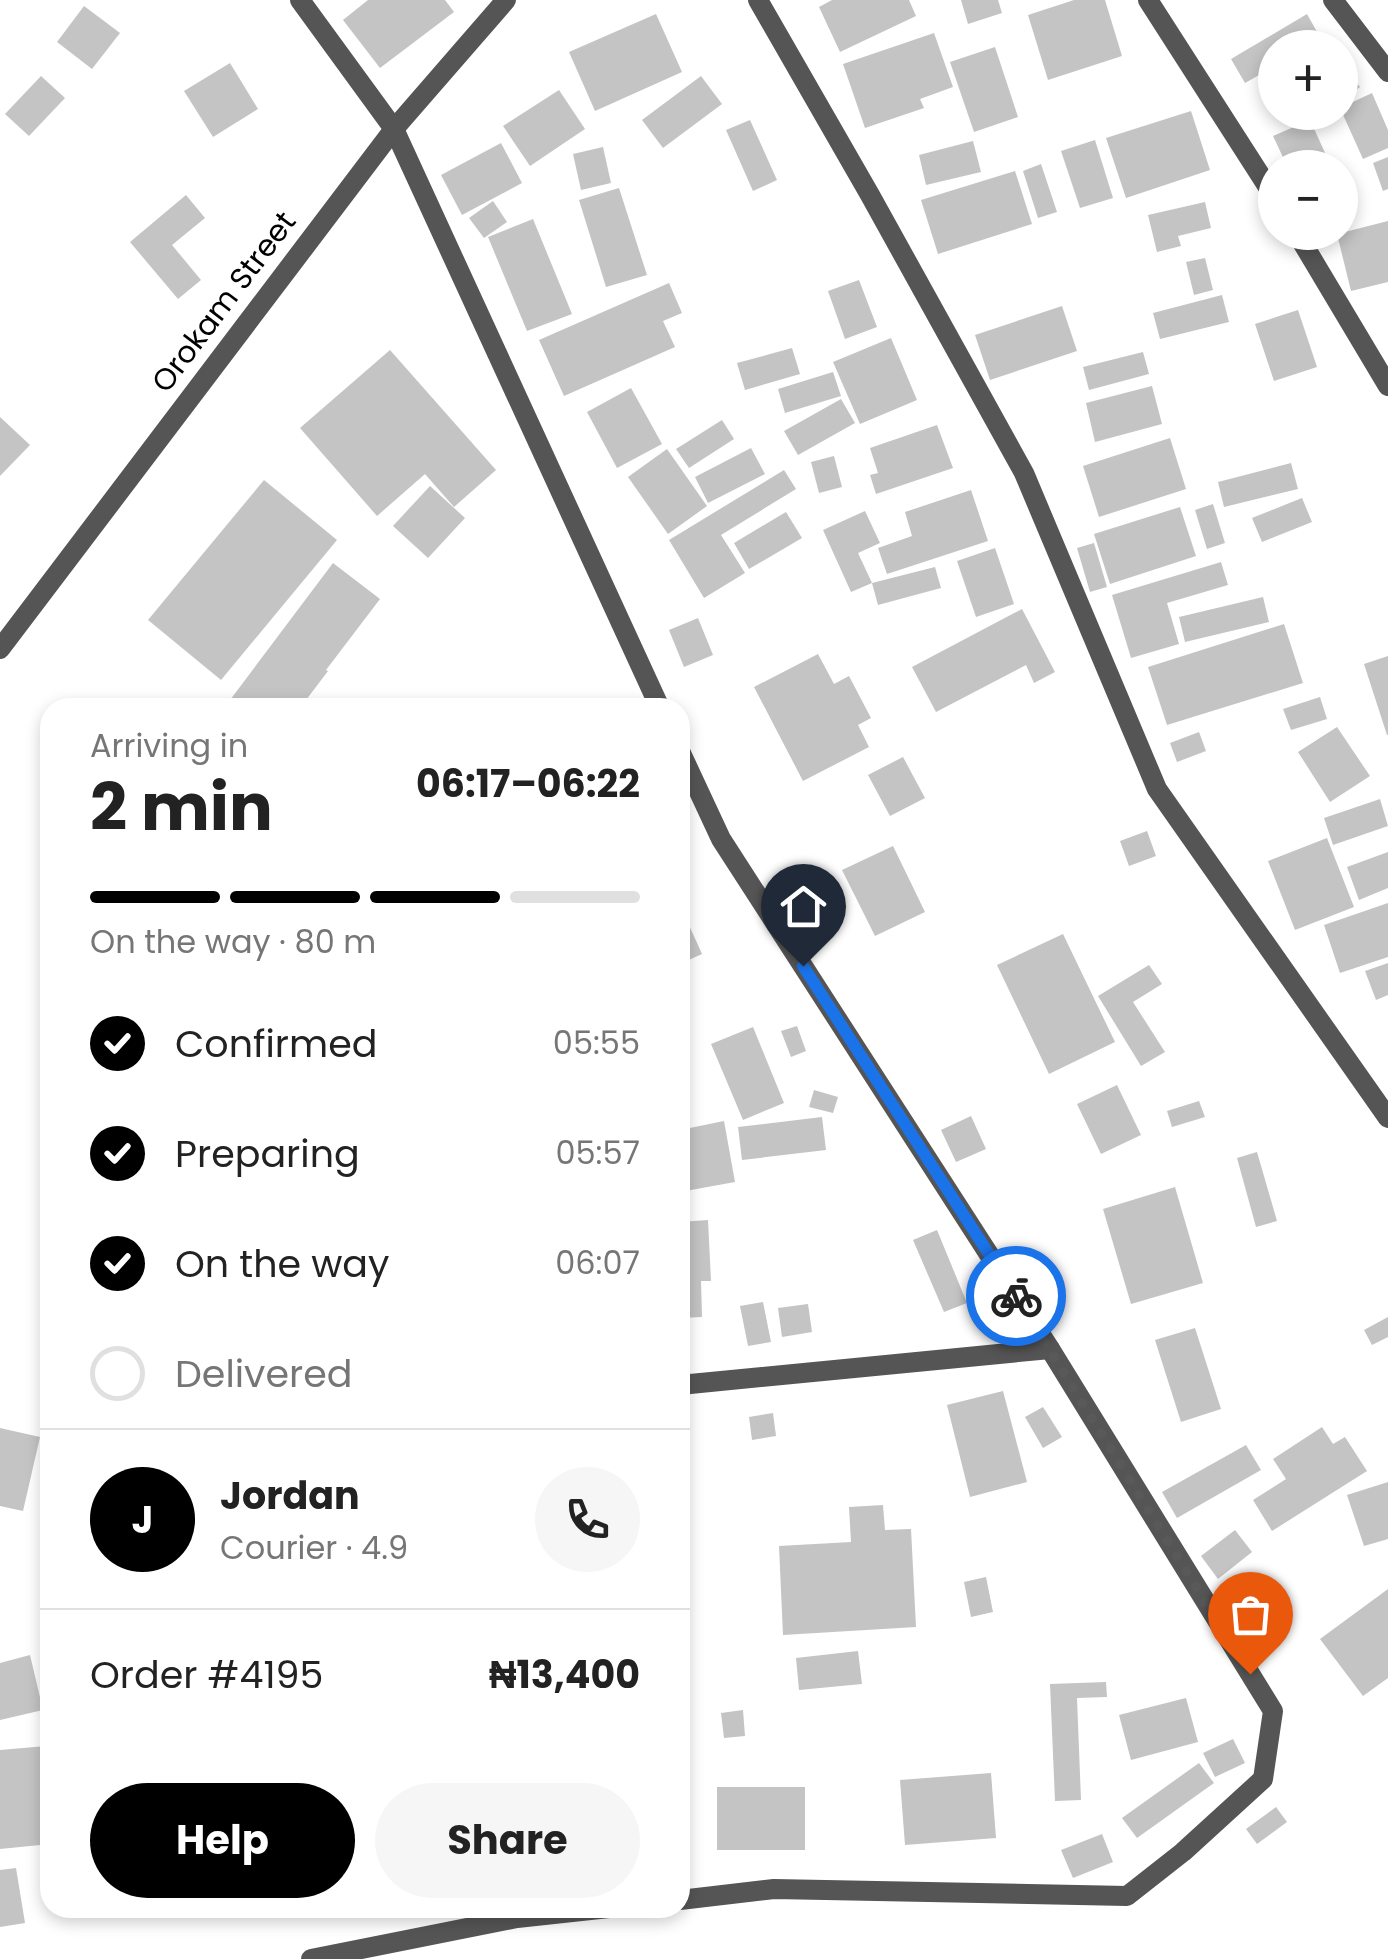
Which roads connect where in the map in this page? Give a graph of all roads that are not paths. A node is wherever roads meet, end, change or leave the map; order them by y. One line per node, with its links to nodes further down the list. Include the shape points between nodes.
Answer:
1 (300, 0): 7 (street)
2 (506, 0): 7 (street, Orokam Street)
3 (758, 0): 14 (street, via 1024,473 1157,789)
4 (1148, 0): 8 (street)
5 (1333, 0): 6 (street)
6 (1388, 72)
7 (394, 129): 11 (street, Orokam Street); 12 (street)
8 (1258, 171)
9 (1307, 250): 10 (street)
10 (1388, 386)
11 (0, 649)
12 (655, 698)
13 (690, 772): 15 (street, via 721,839)
14 (1388, 1118)
15 (1050, 1349): 16 (street); 17 (street, via 1273,1711 1263,1780 1127,1896 774,1889)
16 (690, 1384)
17 (690, 1899)
18 (517, 1918): 19 (street)
19 (311, 1959)

